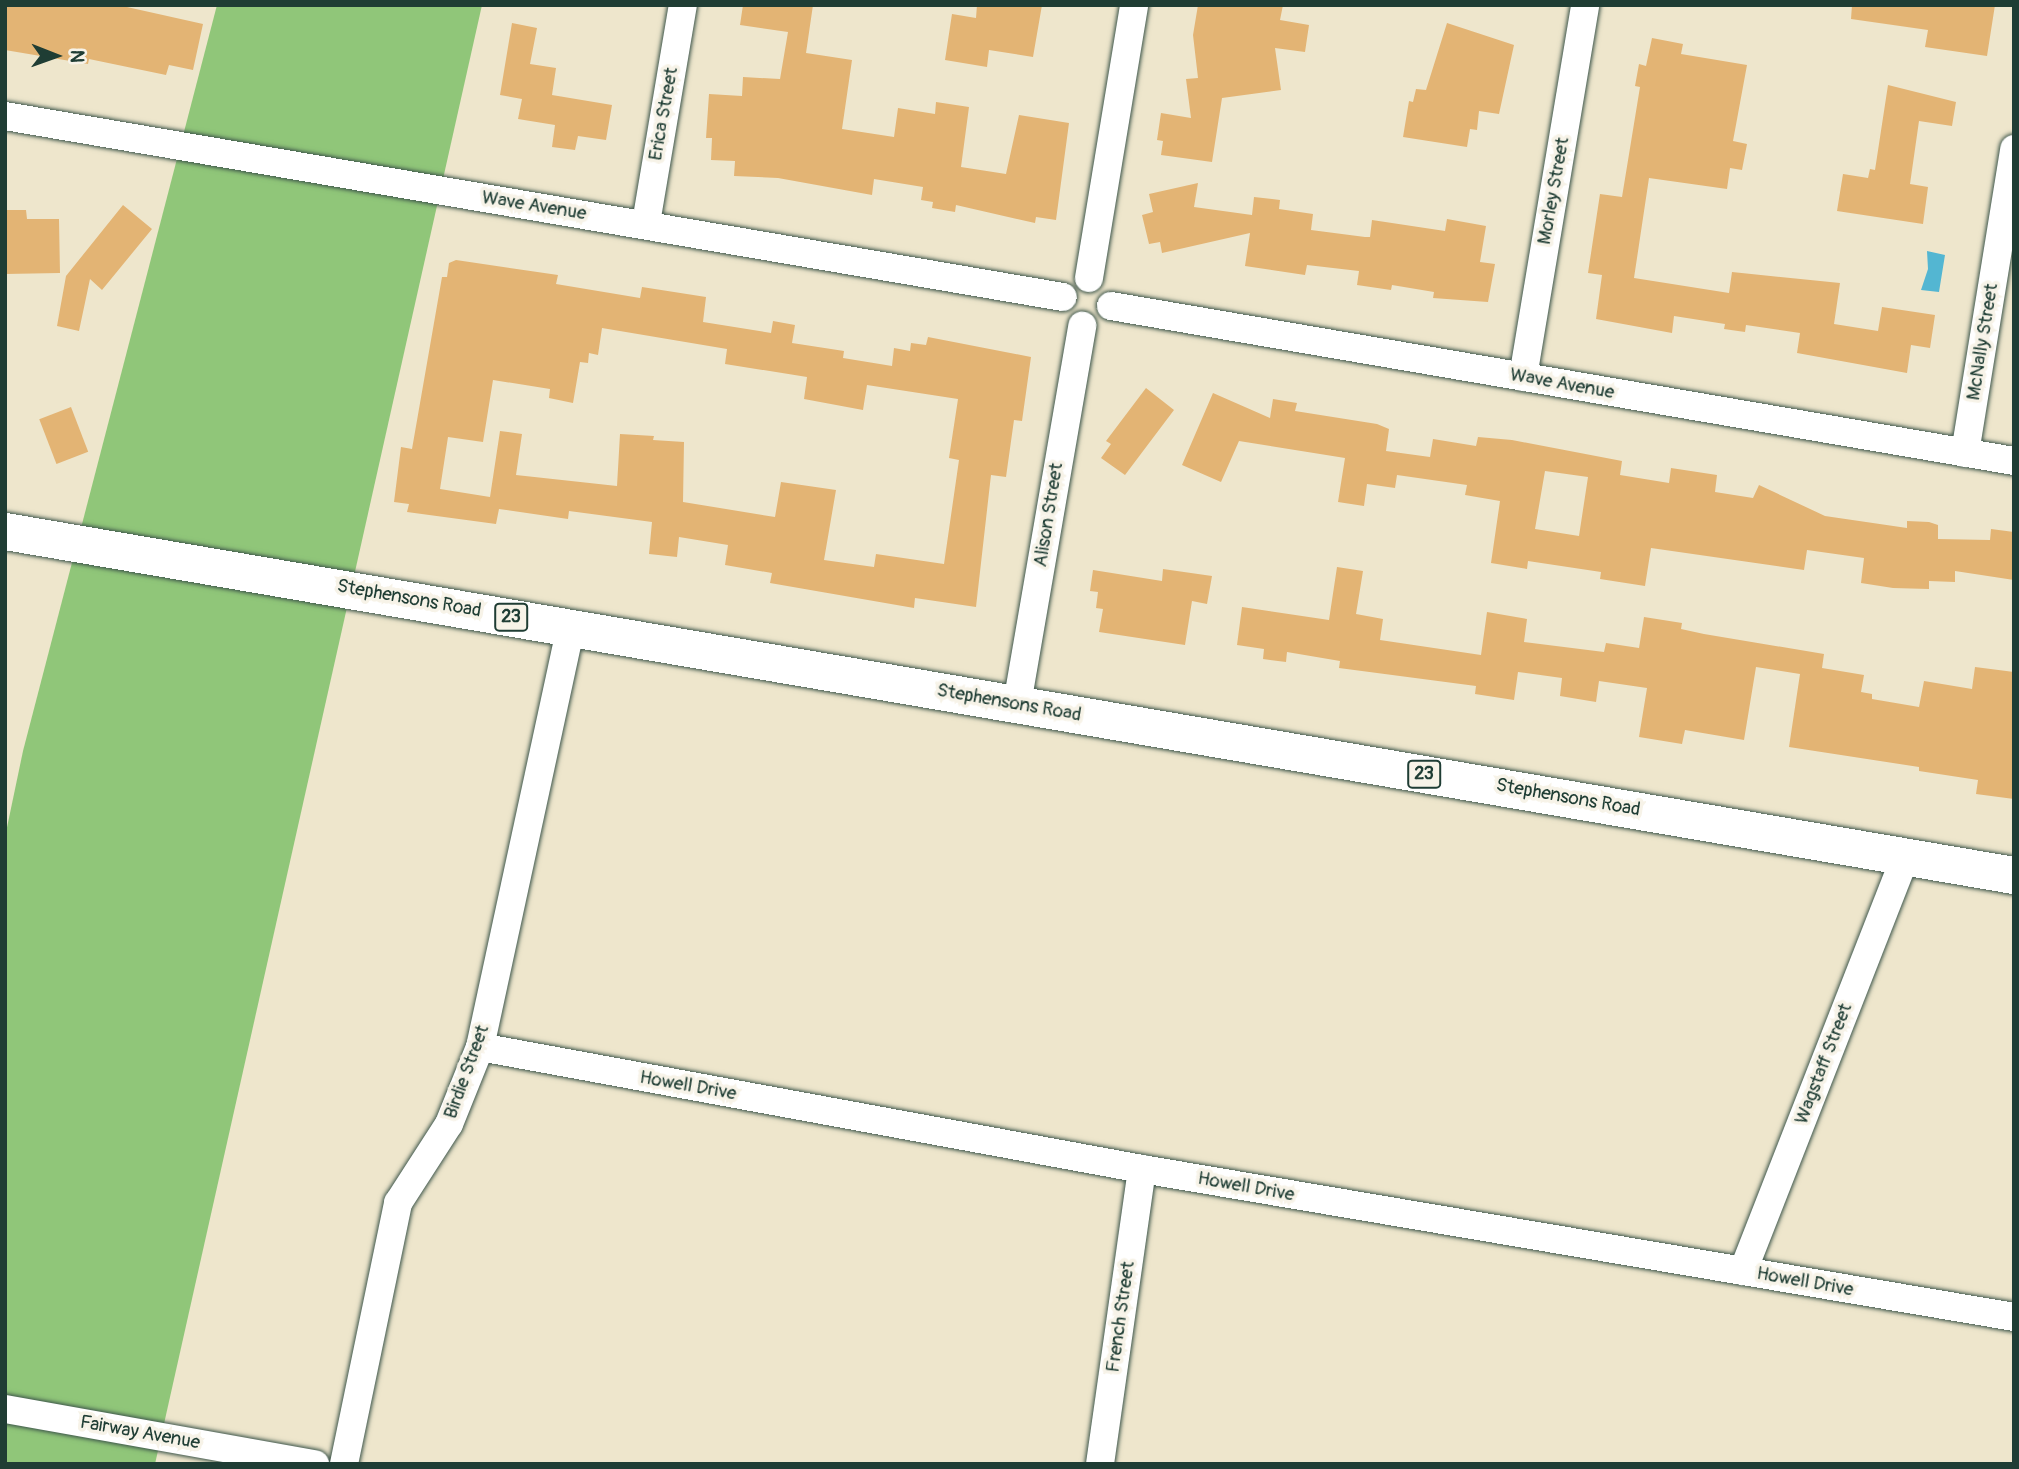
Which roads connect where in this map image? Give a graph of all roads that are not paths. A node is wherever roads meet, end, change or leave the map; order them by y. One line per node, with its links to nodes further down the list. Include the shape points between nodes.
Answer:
1 (683, 5): 6 (street, Erica Street)
2 (1134, 5): 7 (street)
3 (1585, 5): 11 (street, Morley Street)
4 (5, 116): 6 (street, Wave Avenue)
5 (2014, 149): 12 (street, McNally Street)
6 (646, 223): 8 (street, Wave Avenue)
7 (1089, 278): 8 (street, via 1072,283); 9 (street, via 1104,285)
8 (1063, 297): 10 (street, via 1068,317)
9 (1111, 306): 10 (street, via 1102,321); 11 (street, Wave Avenue)
10 (1082, 326): 16 (street, Alison Street)
11 (1523, 377): 12 (street, Wave Avenue)
12 (1965, 453): 13 (street, Wave Avenue)
13 (2014, 461)
14 (5, 531): 15 (main road, Stephensons Road / 23)
15 (570, 627): 16 (main road, Stephensons Road / 23); 19 (street, Birdie Street)
16 (1017, 704): 17 (main road, Stephensons Road / 23)
17 (1906, 856): 18 (main road, Stephensons Road / 23); 21 (street, Wagstaff Street)
18 (2014, 875)
19 (480, 1047): 20 (street, Howell Drive); 25 (street, Birdie Street, via 449,1124 398,1203)
20 (1142, 1169): 21 (street, Howell Drive); 26 (street, French Street)
21 (1743, 1271): 22 (street, Howell Drive)
22 (2014, 1317)
23 (5, 1409): 24 (street, Fairway Avenue)
24 (315, 1464)
25 (344, 1464)
26 (1100, 1464)

